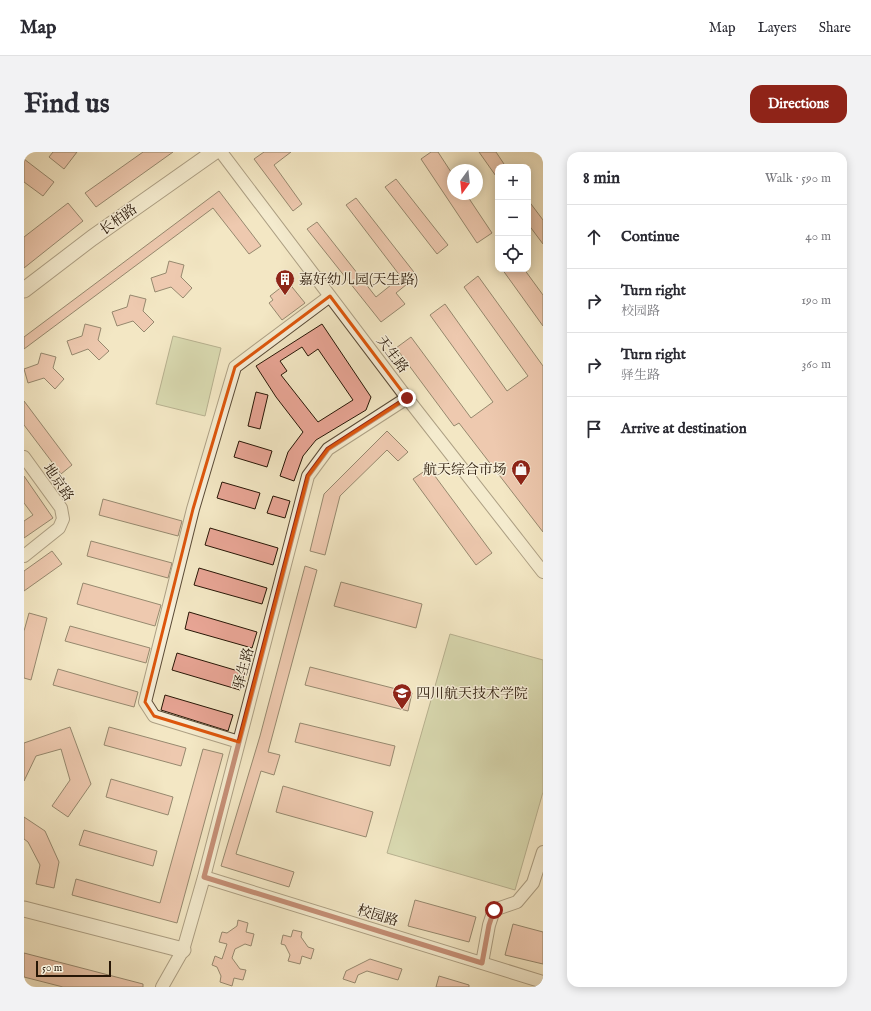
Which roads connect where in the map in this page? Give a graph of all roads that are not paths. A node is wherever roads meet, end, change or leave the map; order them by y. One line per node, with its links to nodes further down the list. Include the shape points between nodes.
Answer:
1 (214, 152): 3 (street, 长柏路, via 92,238)
2 (221, 152): 4 (street, 天生路)
3 (24, 290)
4 (330, 296): 5 (street, 天生路); 9 (street, via 235,367 193,509 145,702 154,716)
5 (407, 398): 8 (street, 天生路); 9 (street, 驿生路, via 328,449 308,476)
6 (24, 457): 7 (street, 地京路, via 61,508 63,519 59,528)
7 (24, 556)
8 (543, 572)
9 (239, 742): 11 (street, 驿生路)
10 (543, 852): 14 (street, via 533,882 517,902 494,910)
11 (204, 877): 13 (street, 驿生路); 14 (street, 校园路)
12 (24, 909): 13 (street)
13 (183, 950): 16 (street, 驿生路)
14 (482, 963): 15 (street, 校园路)
15 (543, 982)
16 (162, 987)

